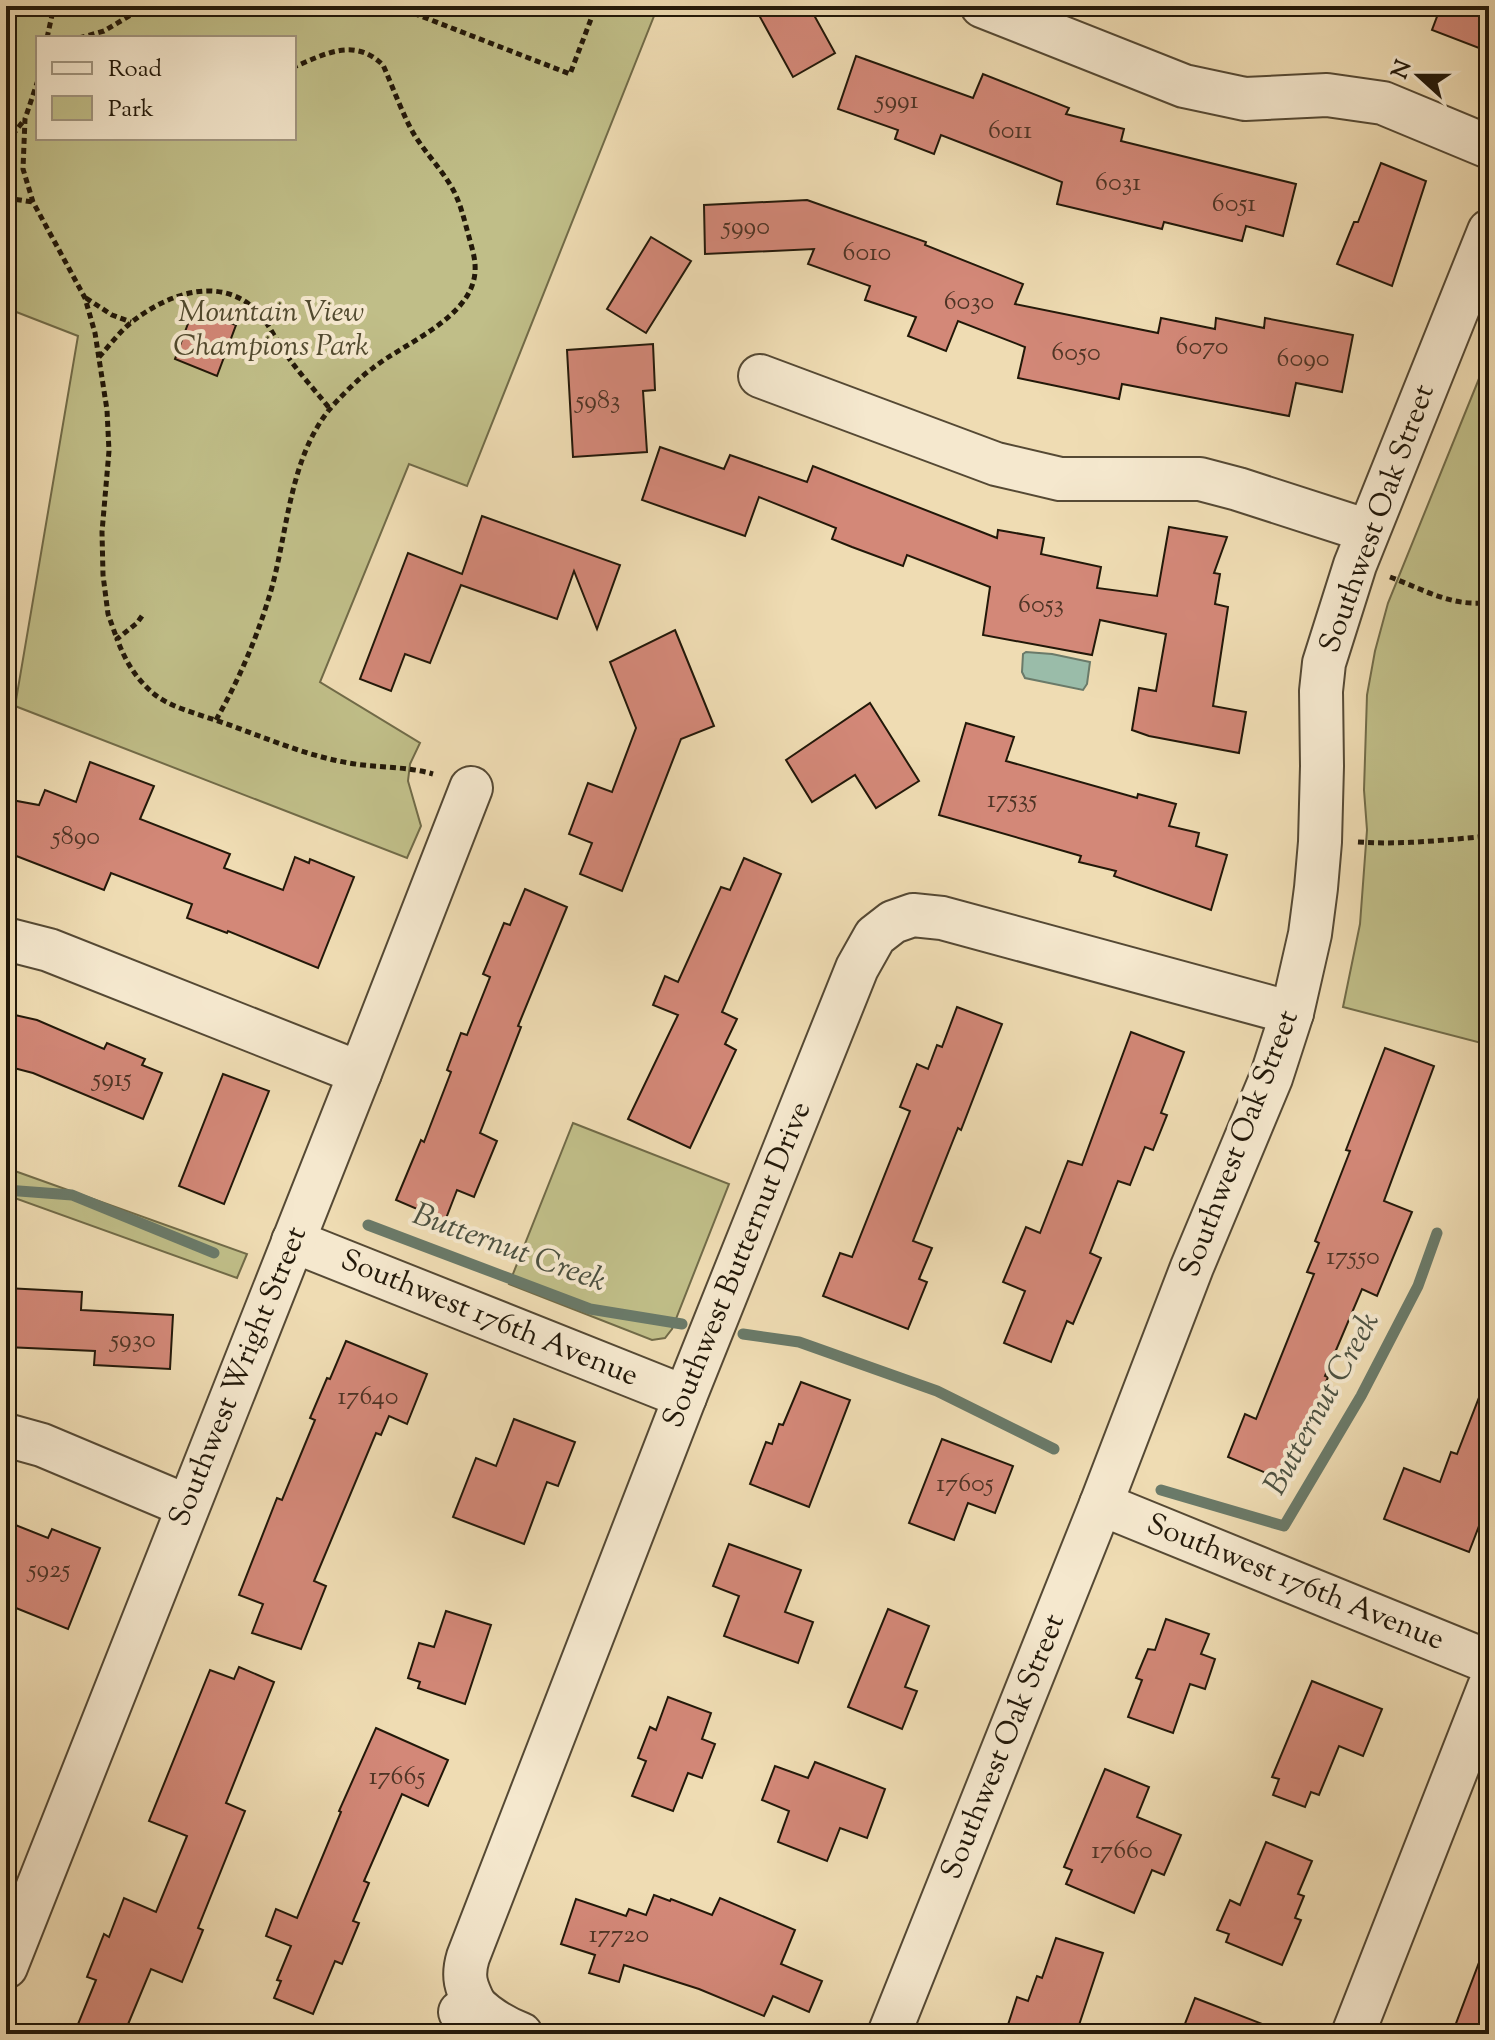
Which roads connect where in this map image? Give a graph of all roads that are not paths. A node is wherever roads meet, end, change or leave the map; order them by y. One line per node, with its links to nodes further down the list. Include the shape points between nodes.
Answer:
1 (982, 6): 2 (street, via 1184,86 1245,99 1327,95 1383,103)
2 (1489, 147)
3 (1489, 231): 5 (street, Southwest Oak Street)
4 (760, 376): 5 (street, via 996,464 1060,479 1200,479 1238,489)
5 (1362, 548): 8 (street, Southwest Oak Street, via 1324,663 1320,842 1310,934)
6 (471, 788): 9 (street, Southwest Wright Street)
7 (6, 939): 9 (street, via 49,950)
8 (1292, 1013): 11 (street, Southwest Butternut Drive, via 942,918 913,915 893,922 875,936 857,968); 13 (street, Southwest Oak Street)
9 (360, 1073): 10 (street, Southwest Wright Street)
10 (293, 1241): 11 (street, Southwest 176th Avenue); 14 (street, Southwest Wright Street)
11 (685, 1397): 18 (street, Southwest Butternut Drive, via 465,1968 468,2008)
12 (6, 1435): 14 (street)
13 (1101, 1504): 15 (street, Southwest 176th Avenue); 19 (street, Southwest Oak Street)
14 (187, 1506): 17 (street, Southwest Wright Street)
15 (1489, 1662)
16 (1489, 1687): 20 (street)
17 (6, 1967)
18 (521, 2034)
19 (889, 2034)
20 (1353, 2034)

